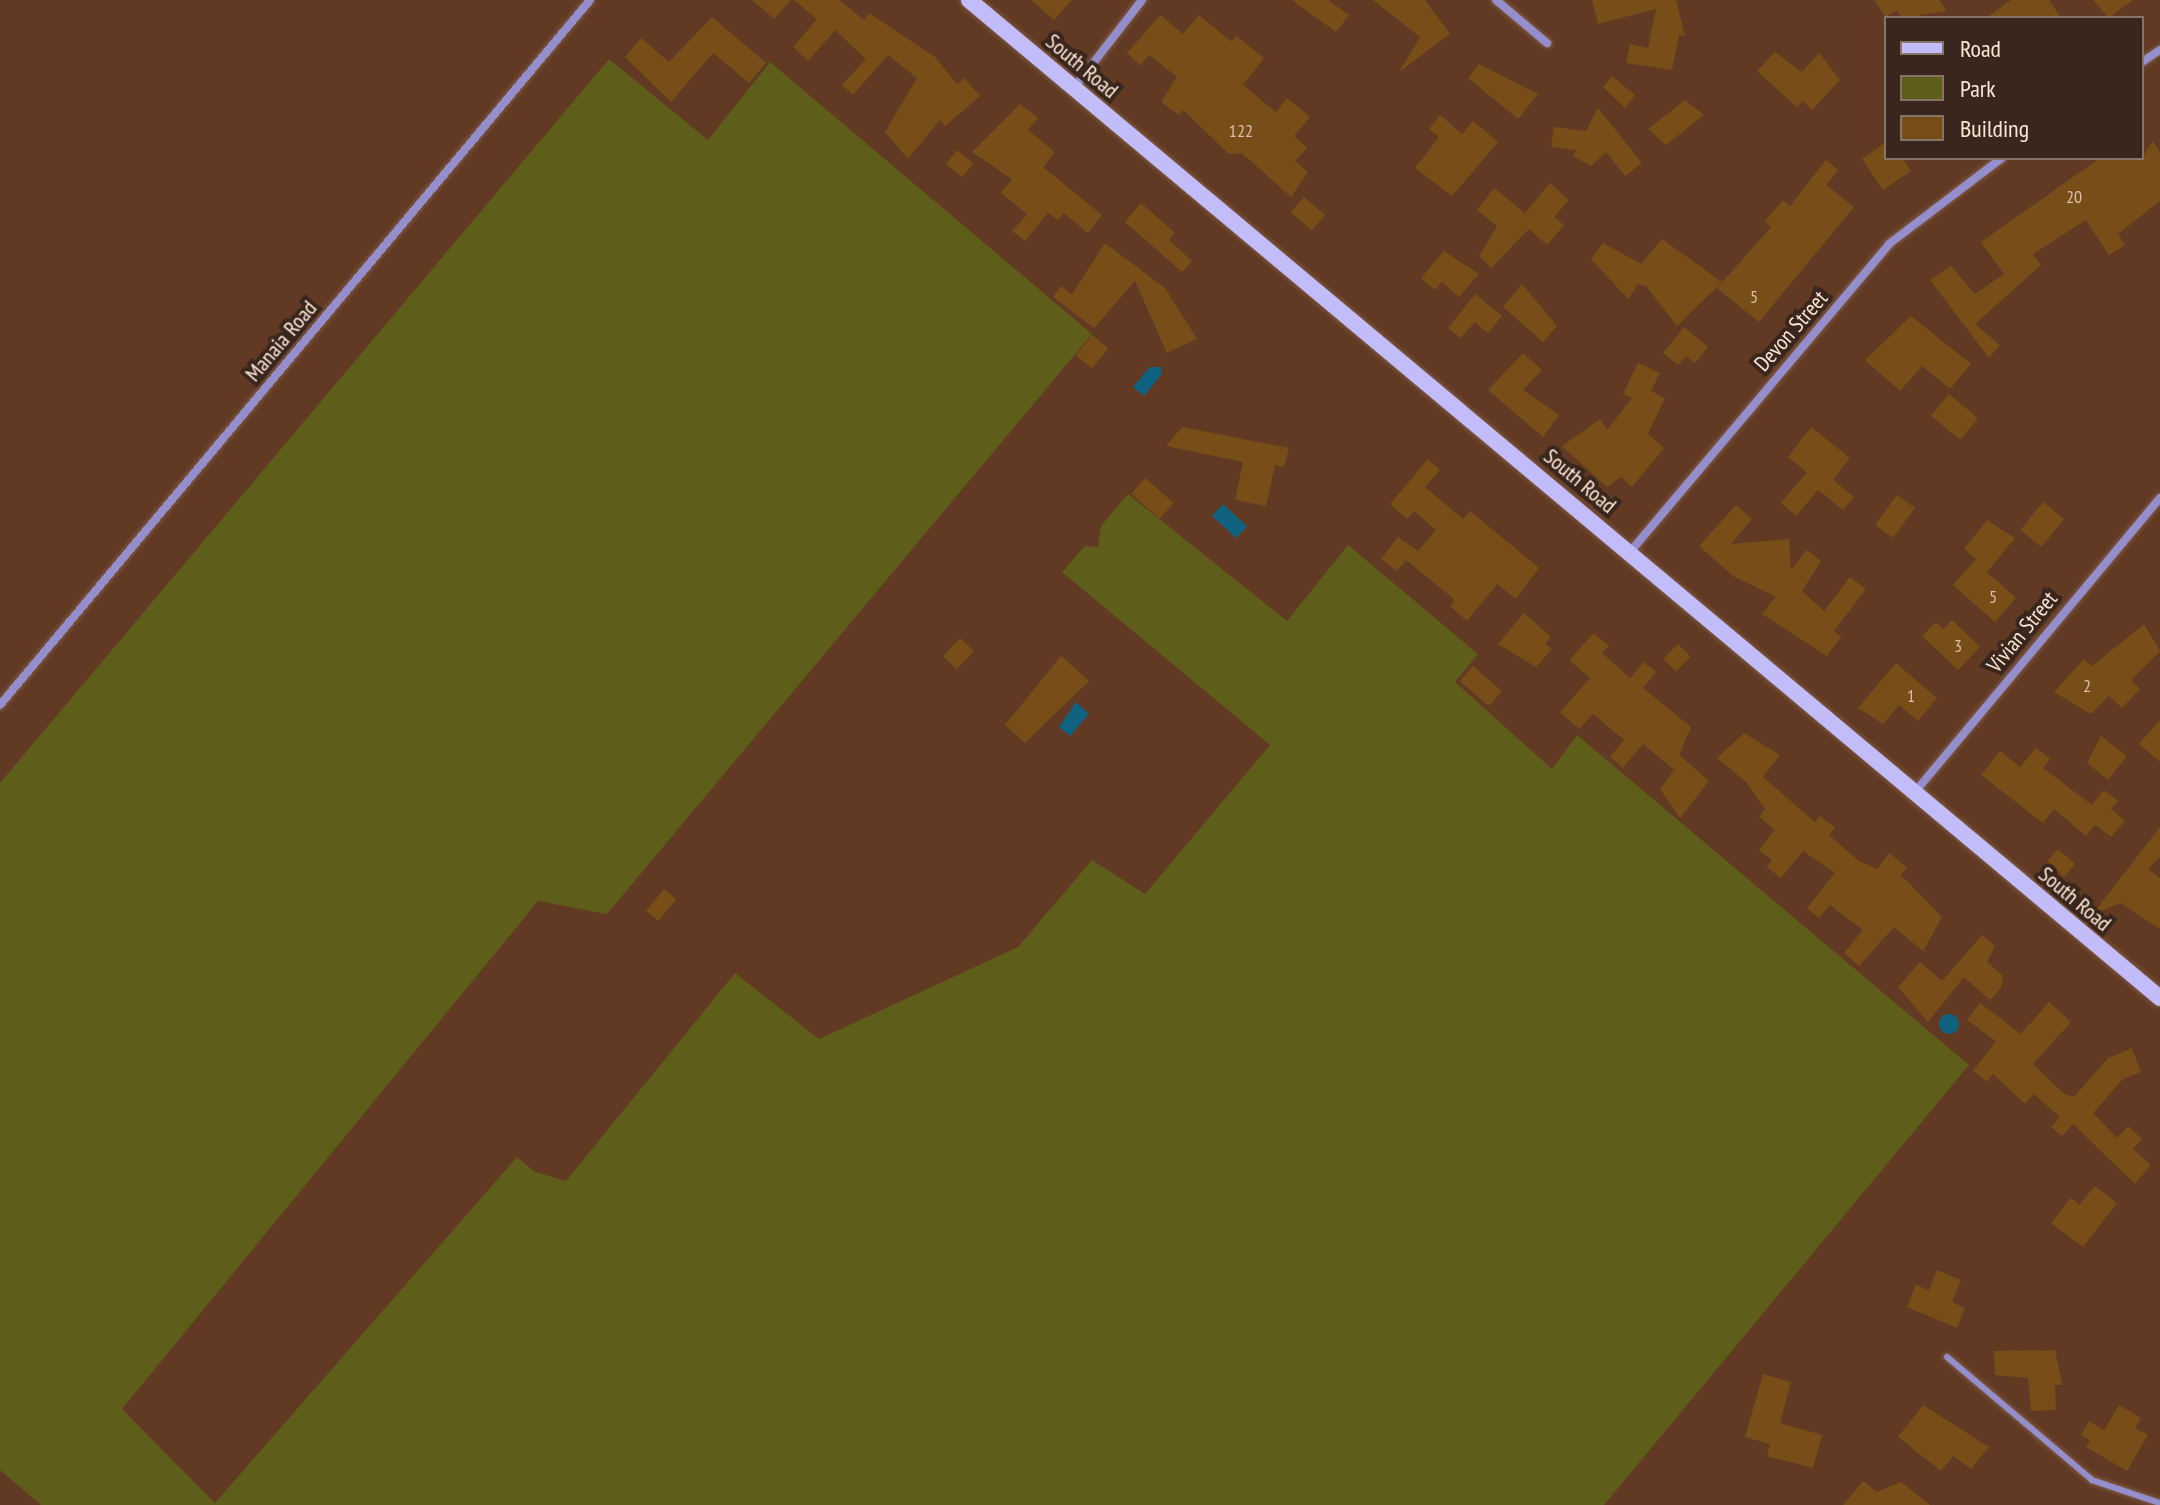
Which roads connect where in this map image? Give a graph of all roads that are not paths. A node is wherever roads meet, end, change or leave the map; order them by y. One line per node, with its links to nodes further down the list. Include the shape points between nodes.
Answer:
1 (590, 0): 10 (street, Manaia Road)
2 (969, 0): 6 (street, South Road)
3 (1142, 0): 6 (street)
4 (1496, 0): 5 (street)
5 (1547, 43)
6 (1074, 88): 9 (street, South Road)
7 (1999, 160): 9 (street, Devon Street, via 1889,244)
8 (2160, 498): 11 (street, Vivian Street)
9 (1630, 552): 11 (street, South Road)
10 (0, 705)
11 (1915, 792): 12 (street, South Road)
12 (2160, 998)
13 (1947, 1357): 14 (lane, via 2092,1480)
14 (2160, 1503)

